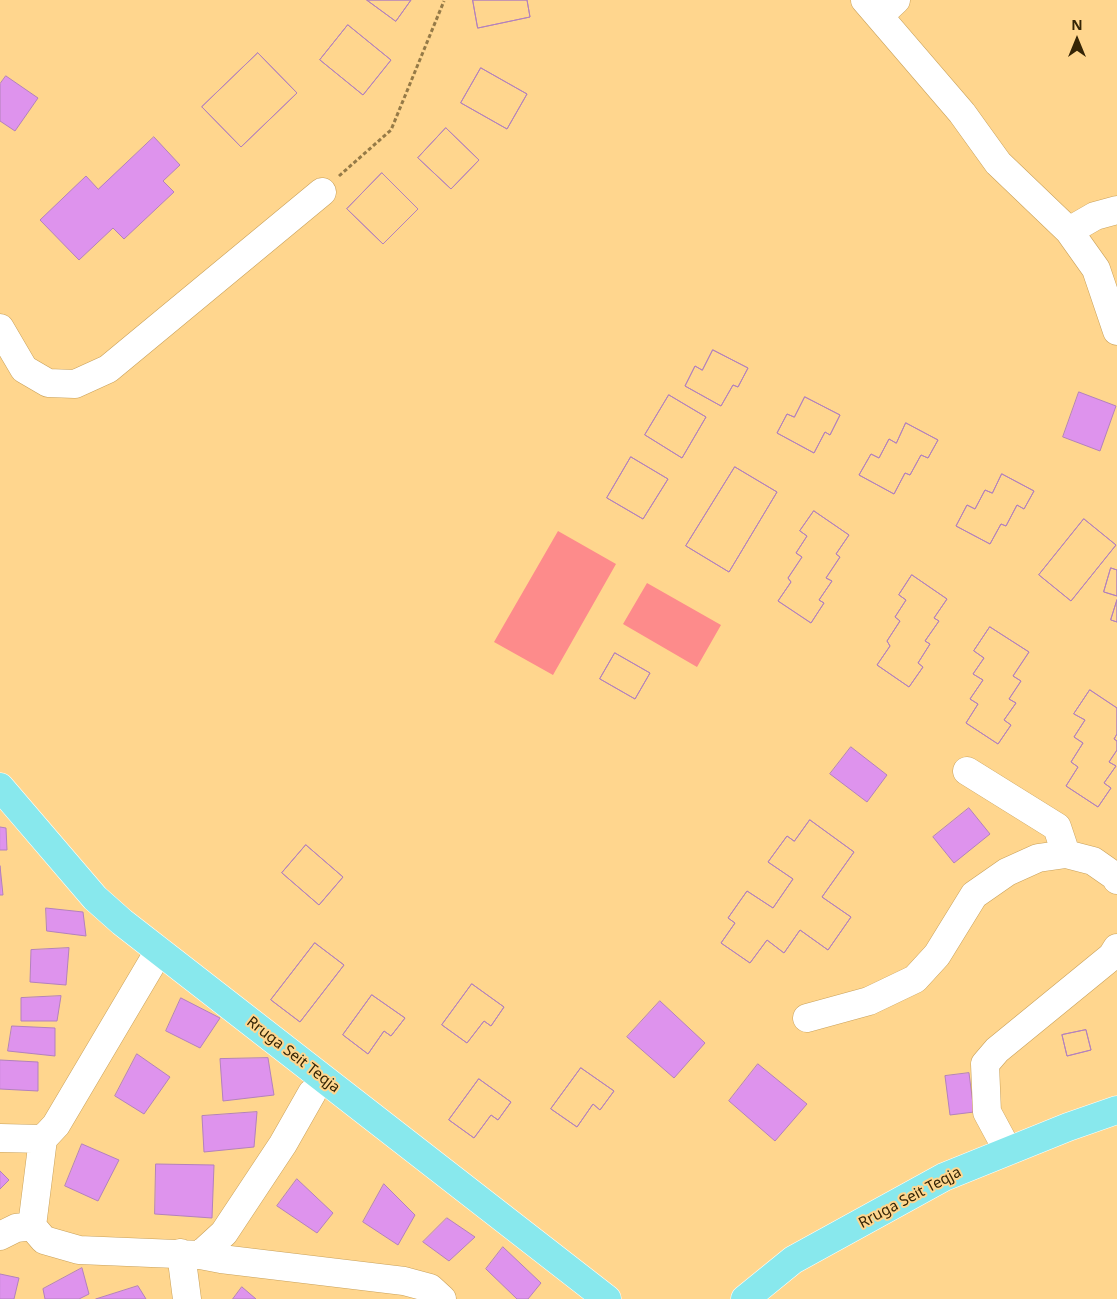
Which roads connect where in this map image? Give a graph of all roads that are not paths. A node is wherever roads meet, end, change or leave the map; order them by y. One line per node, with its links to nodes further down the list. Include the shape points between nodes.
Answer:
1 (880, 5): 4 (street, via 998,163)
2 (322, 192): 5 (street, via 108,369 75,384 48,383 24,369)
3 (1117, 210): 4 (street, via 1094,216)
4 (1069, 231): 6 (street, via 1096,269)
5 (0, 328)
6 (1117, 331)
7 (966, 771): 9 (street, via 1057,827)
8 (0, 787): 12 (main road, Rruga Seit Teqja, via 95,898)
9 (1066, 854): 10 (street, via 1093,861 1116,876); 13 (street, via 1038,858 1007,872 974,895 937,955 915,980 869,1001)
10 (1117, 880)
11 (1117, 948): 18 (street, via 1112,956 997,1050 985,1064 987,1112)
12 (159, 951): 17 (street, via 56,1125); 24 (main road, Rruga Seit Teqja)
13 (808, 1018)
14 (312, 1093): 21 (street, via 283,1144 224,1233)
15 (1117, 1110): 18 (main road, Rruga Seit Teqja)
16 (0, 1138): 17 (street)
17 (44, 1139): 19 (street)
18 (1008, 1152): 25 (main road, Rruga Seit Teqja, via 944,1177 792,1260)
19 (32, 1226): 20 (street, via 16,1228); 21 (street, via 44,1240 79,1250)
20 (0, 1236)
21 (190, 1254): 22 (street); 23 (street, via 404,1281 430,1288)
22 (187, 1299)
23 (442, 1299)
24 (607, 1299)
25 (745, 1299)

